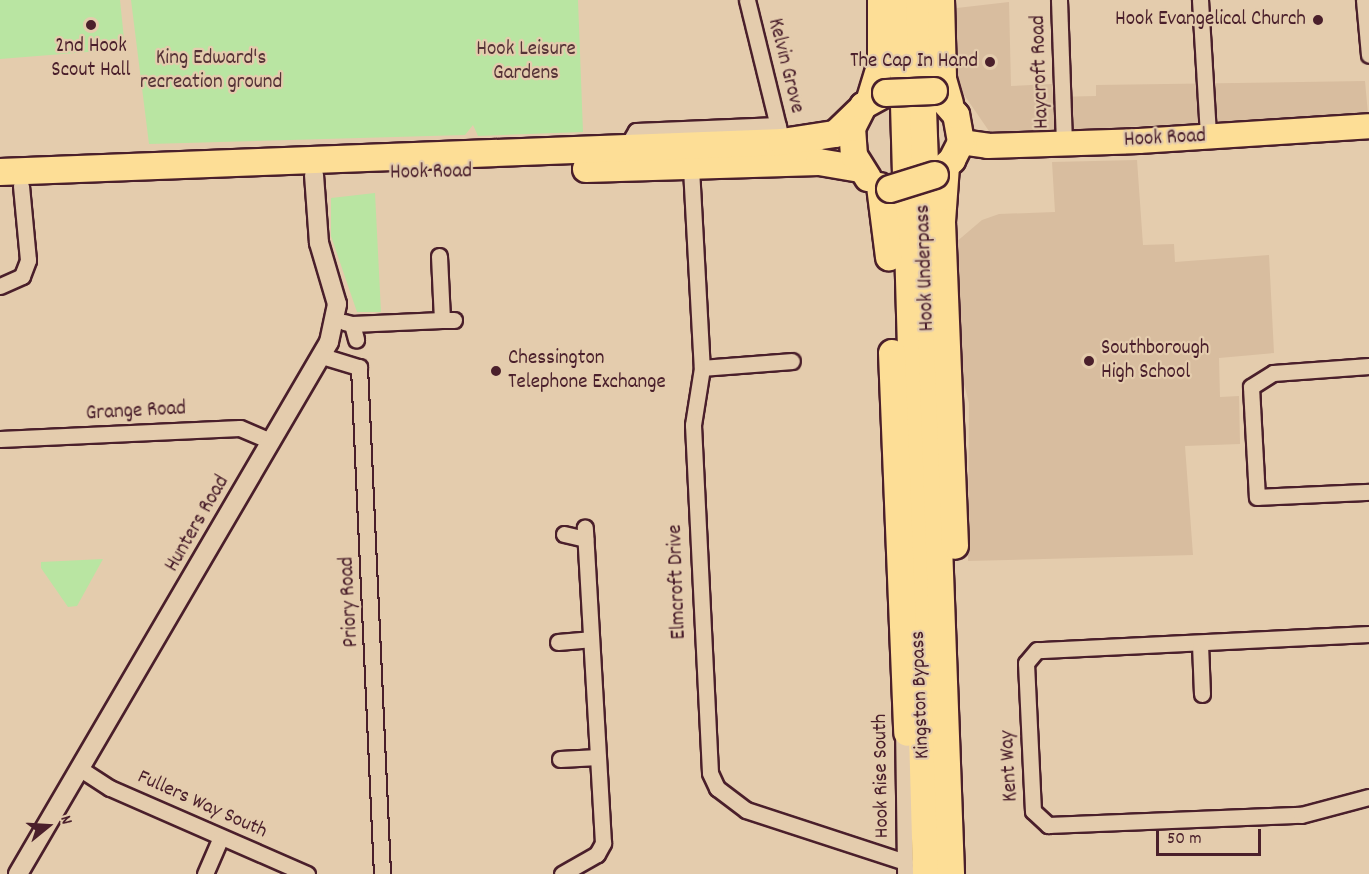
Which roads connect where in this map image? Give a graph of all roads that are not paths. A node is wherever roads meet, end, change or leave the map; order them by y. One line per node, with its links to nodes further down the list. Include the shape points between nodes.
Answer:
1 (747, 0): 13 (street, Kelvin Grove)
2 (881, 0): 11 (highway, via 880,64)
3 (901, 0): 35 (highway, Hook Underpass)
4 (919, 0): 37 (highway, Hook Underpass)
5 (941, 0): 10 (highway)
6 (1059, 0): 16 (street, Haycroft Road)
7 (1200, 0): 14 (street)
8 (1364, 0): 9 (street)
9 (1369, 55)
10 (942, 97): 11 (highway, bridge); 15 (highway)
11 (872, 102): 13 (highway, via 835,134); 19 (highway, via 852,140)
12 (1369, 126): 14 (main road, Hook Road)
13 (780, 134): 17 (street, via 636,131); 18 (highway)
14 (1208, 136): 16 (main road, Hook Road)
15 (961, 142): 16 (main road, Hook Road, via 988,147); 20 (highway)
16 (1064, 143)
17 (625, 150): 18 (highway, Hook Road); 22 (highway, Hook Road)
18 (691, 158): 19 (highway, Hook Road, via 819,162); 21 (highway, Hook Road); 31 (street, Elmcroft Drive)
19 (861, 169): 23 (highway)
20 (941, 171): 23 (highway, bridge); 54 (highway, via 957,676)
21 (314, 175): 22 (highway, Hook Road); 26 (street, Hunters Road, via 317,229)
22 (7, 182): 25 (street, via 28,260 22,276)
23 (885, 187): 48 (highway, via 902,678)
24 (439, 256): 26 (street, via 448,320)
25 (0, 286)
26 (344, 321): 27 (street); 28 (street, Hunters Road)
27 (356, 339)
28 (322, 356): 33 (street, Hunters Road); 52 (street, Priory Road, via 360,367)
29 (792, 362): 31 (street)
30 (1369, 366): 34 (street, via 1273,373 1251,387 1257,497)
31 (702, 368): 48 (street, Elmcroft Drive, via 693,425 710,772 717,788 746,810)
32 (0, 439): 33 (street, Grange Road, via 240,428)
33 (271, 441): 45 (street, Hunters Road)
34 (1369, 492)
35 (915, 517): 48 (highway, Kingston Bypass)
36 (564, 534): 39 (street, via 585,534)
37 (938, 536): 54 (highway, Kingston Bypass)
38 (1369, 634): 41 (street, Kent Way)
39 (590, 639): 40 (street); 43 (street)
40 (558, 642)
41 (1200, 644): 42 (street); 46 (street, Kent Way, via 1030,655 1026,663 1033,811 1040,822 1301,815)
42 (1202, 694)
43 (598, 757): 44 (street); 53 (street, via 603,843 597,854)
44 (560, 759)
45 (82, 770): 47 (street, Fullers Way South); 49 (street, Hunters Road)
46 (1369, 797)
47 (221, 837): 50 (street); 51 (street, Fullers Way South)
48 (914, 871)
49 (18, 874)
50 (205, 874)
51 (307, 874)
52 (382, 874)
53 (562, 874)
54 (952, 874)

